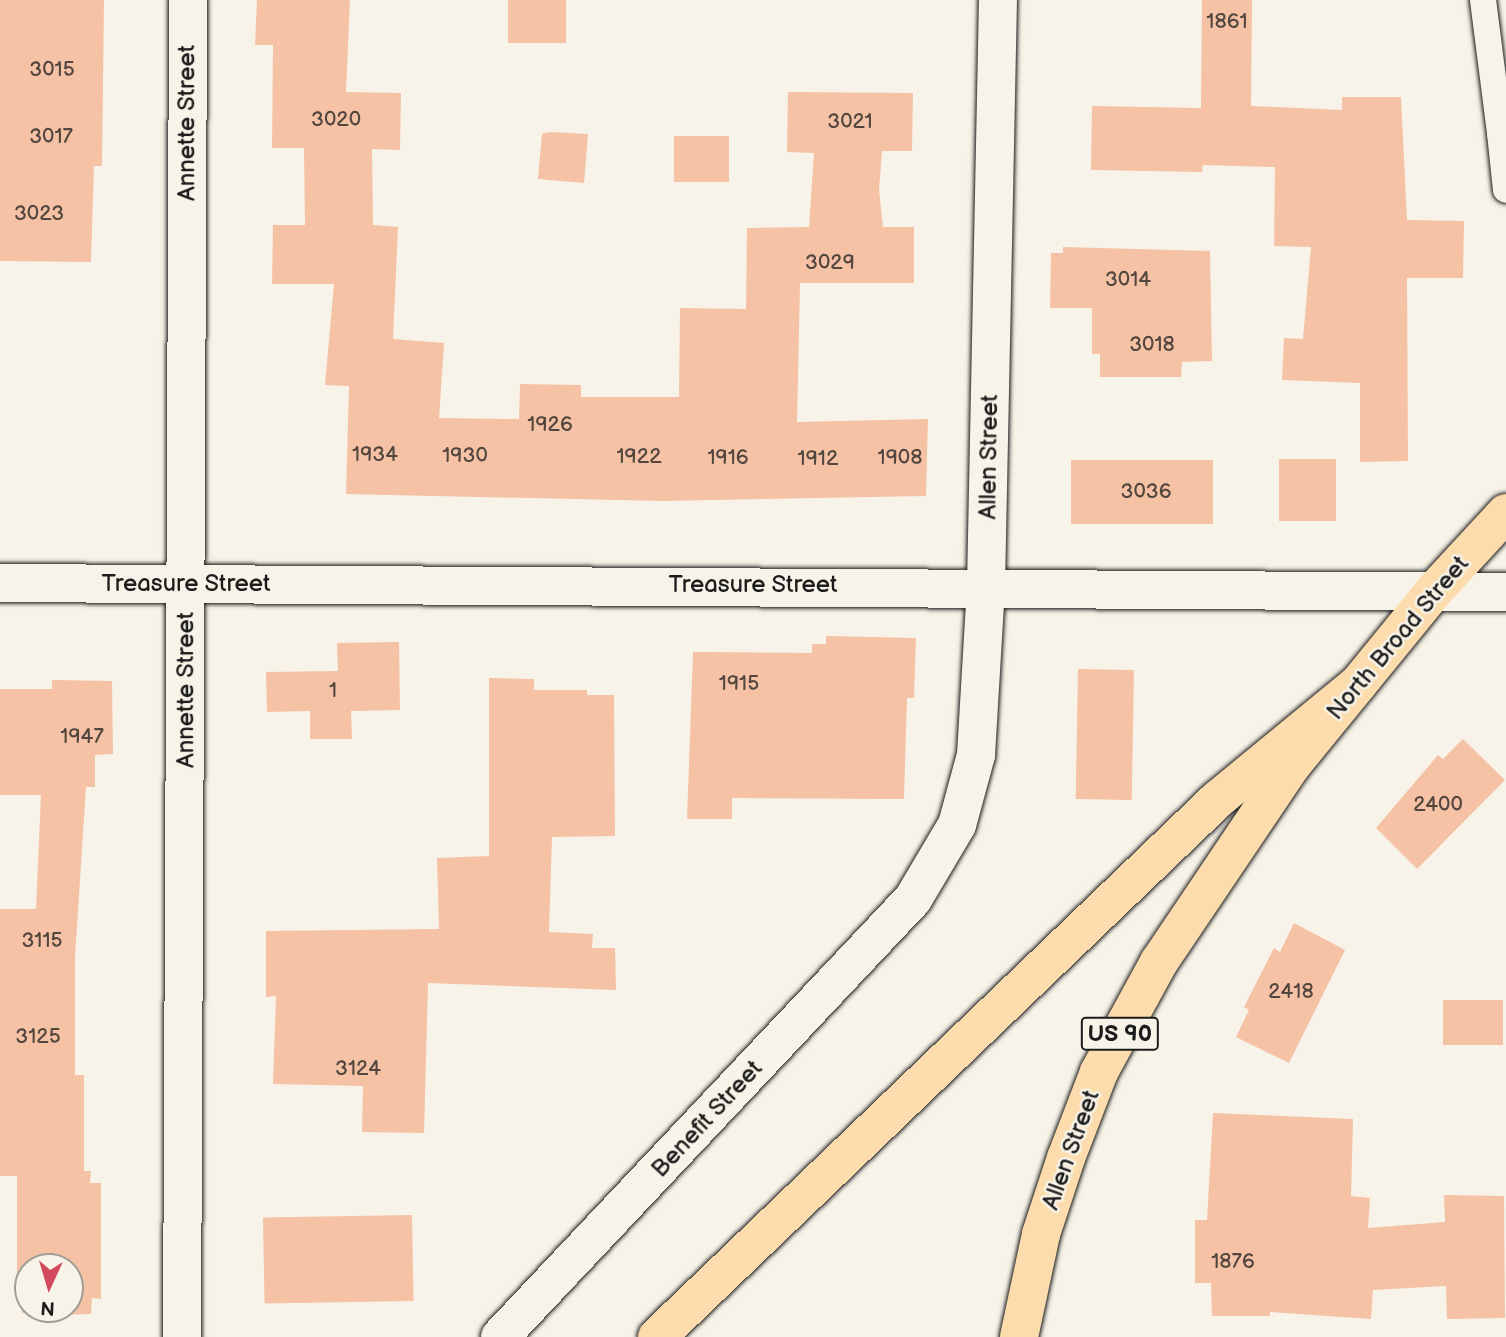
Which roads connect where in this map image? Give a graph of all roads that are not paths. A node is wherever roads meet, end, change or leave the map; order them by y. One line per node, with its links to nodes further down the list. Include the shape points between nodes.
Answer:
1 (188, 0): 8 (street, Annette Street)
2 (998, 0): 9 (street, Allen Street)
3 (1483, 0): 4 (lane)
4 (1503, 136): 5 (lane)
5 (1506, 190)
6 (1506, 513): 10 (main road, North Broad Street / US 90)
7 (0, 583): 8 (street, Treasure Street)
8 (187, 584): 9 (street, Treasure Street); 15 (street, Annette Street)
9 (986, 586): 10 (street, Treasure Street); 14 (street, Allen Street, via 976,755 957,825)
10 (1434, 591): 11 (street, Treasure Street); 12 (main road, North Broad Street / US 90)
11 (1506, 592)
12 (1357, 684): 13 (main road, North Broad Street / US 90); 17 (main road, via 1218,799)
13 (1292, 765): 18 (main road, Allen Street / US 90, via 1159,962 1099,1072 1041,1234)
14 (913, 899): 16 (street, Benefit Street)
15 (182, 1337)
16 (500, 1337)
17 (657, 1337)
18 (1019, 1337)

